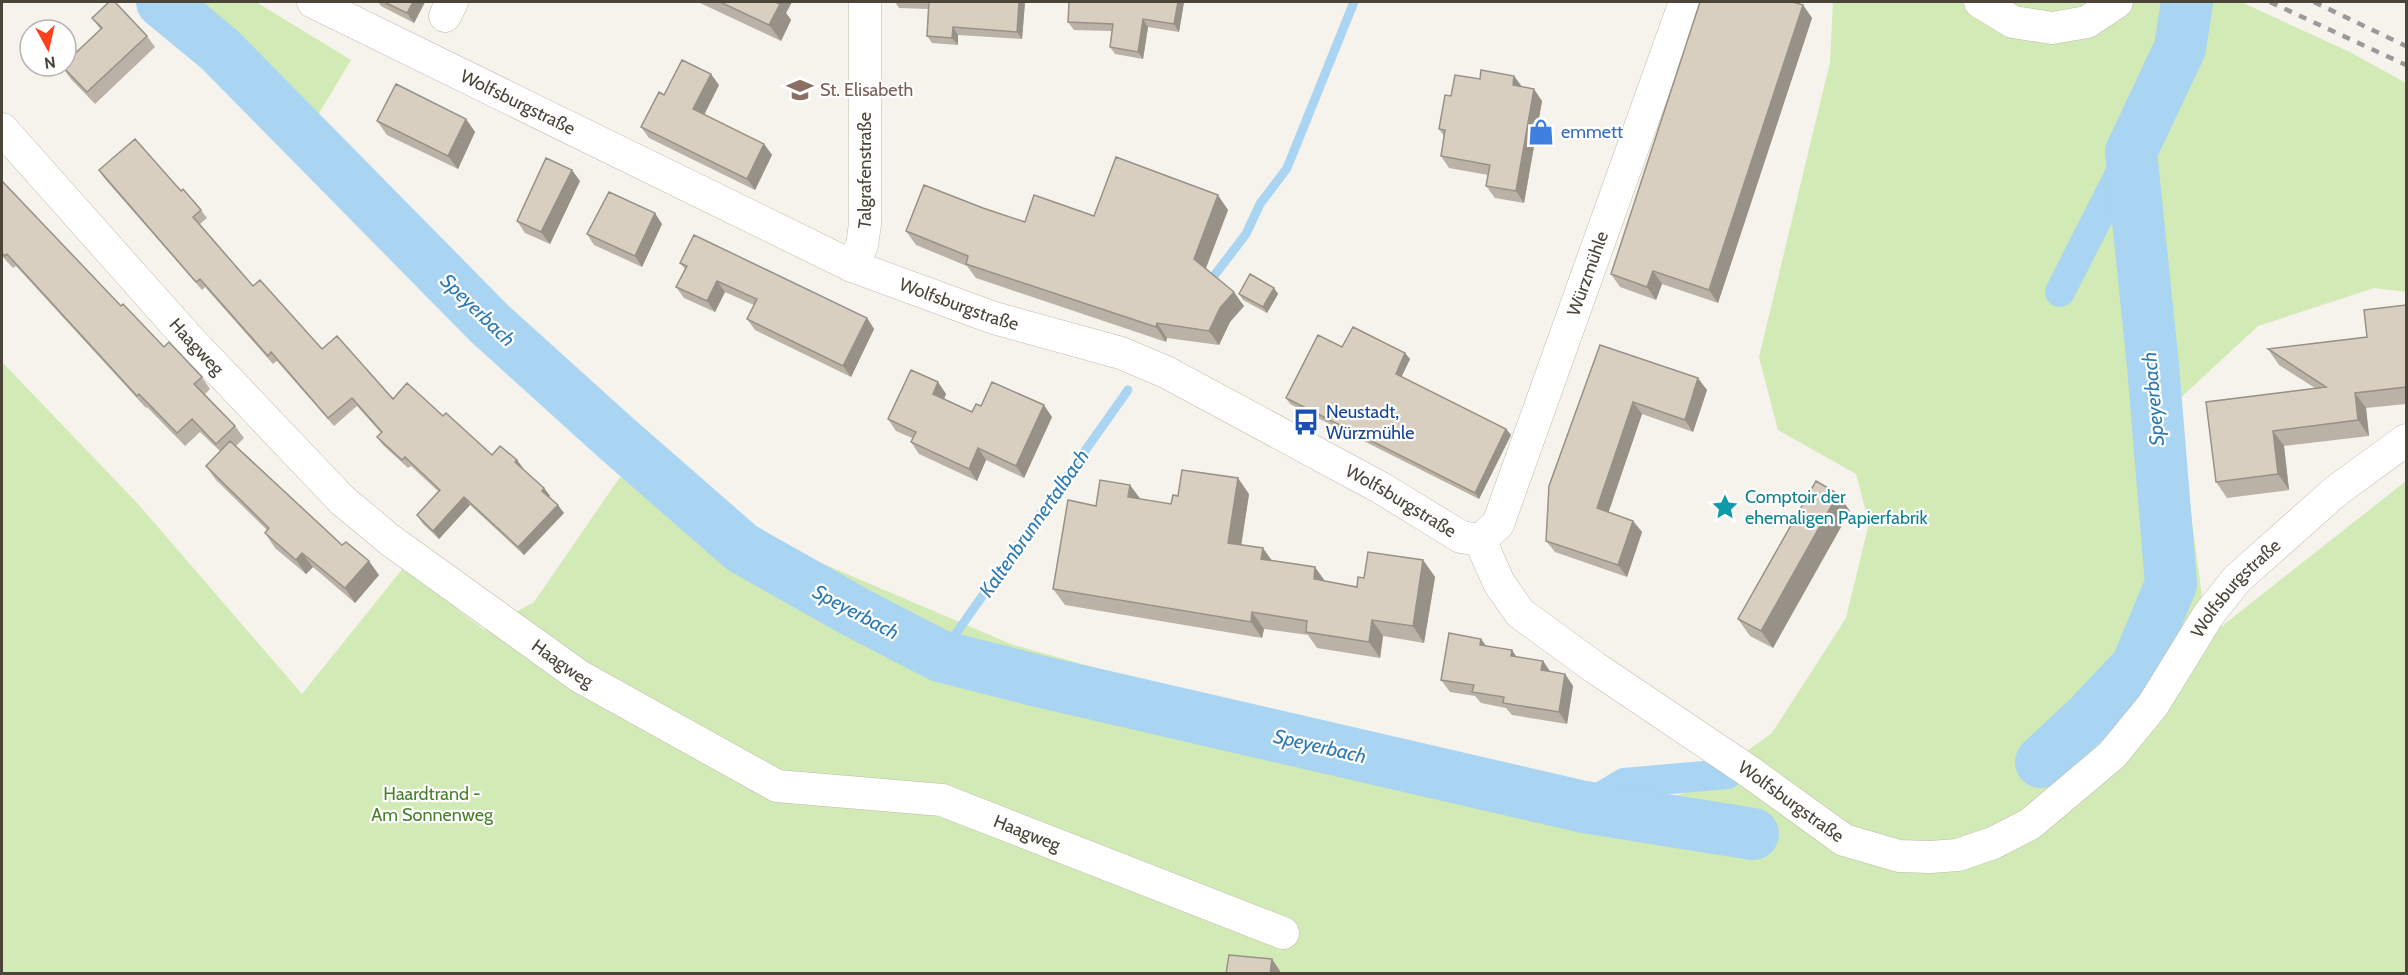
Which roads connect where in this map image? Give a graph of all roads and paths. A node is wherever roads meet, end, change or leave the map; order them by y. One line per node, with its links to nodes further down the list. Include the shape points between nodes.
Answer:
1 (313, 2): 7 (street, Wolfsburgstraße)
2 (865, 2): 7 (street, Talgrafenstraße, via 865,224 862,245)
3 (1685, 2): 9 (street, Würzmühle, via 1498,524)
4 (1980, 2): 5 (street, via 2013,22 2052,28 2087,22)
5 (2117, 2)
6 (2, 129): 10 (street, Haagweg, via 187,337 342,500 390,540 579,676 777,786 942,800)
7 (852, 266): 9 (street, Wolfsburgstraße, via 994,318 1121,353 1167,372 1381,488 1461,537)
8 (2406, 440): 9 (street, Wolfsburgstraße, via 2336,491 2237,579 2209,614 2153,705 2112,755 2030,824 1958,855 1899,856 1844,840 1520,613 1494,574)
9 (1480, 540)
10 (1283, 933)

